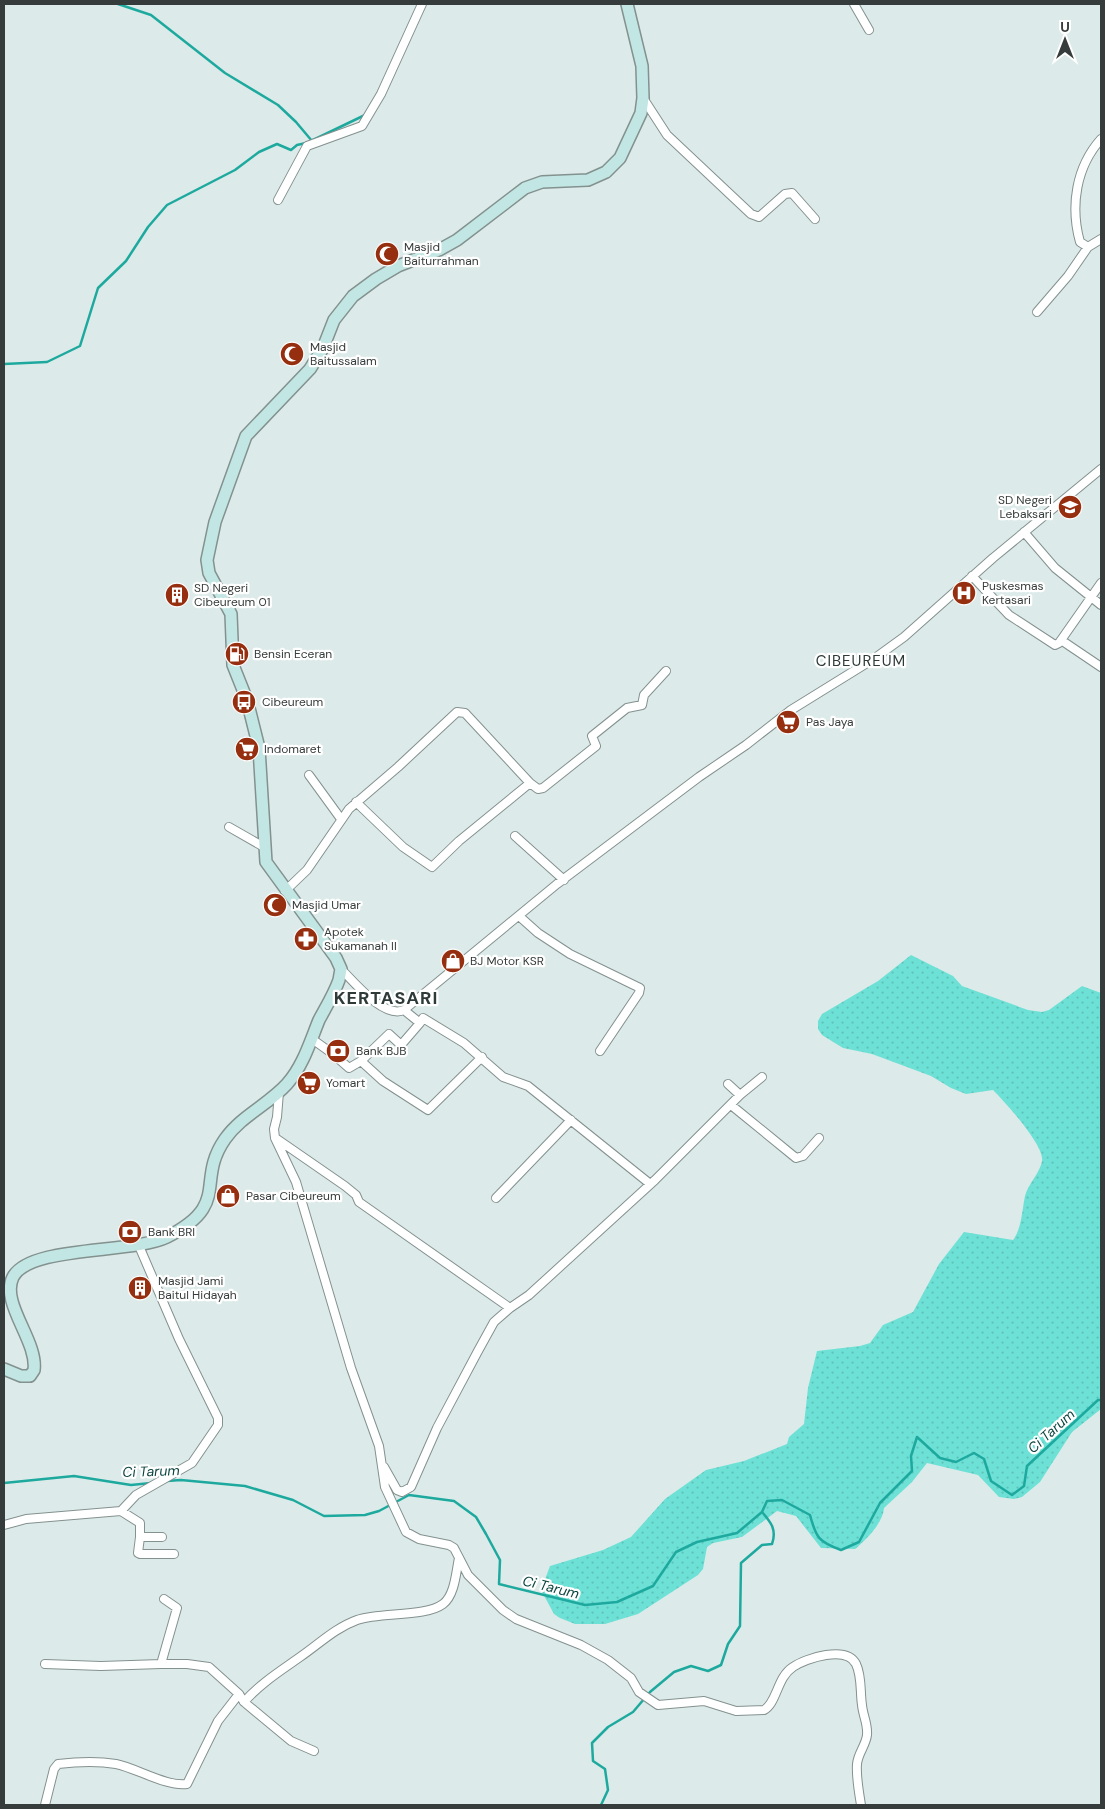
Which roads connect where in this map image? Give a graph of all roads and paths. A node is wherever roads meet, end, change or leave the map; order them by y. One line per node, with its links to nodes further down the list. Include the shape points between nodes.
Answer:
1 (422, 4): 7 (street, via 381,94 362,126 308,145)
2 (627, 4): 5 (main road, via 642,66)
3 (854, 4): 4 (street)
4 (869, 30)
5 (643, 98): 8 (street, via 667,135 751,214 759,218 785,194 792,193); 27 (main road, via 632,134 620,158 606,172 588,180 534,184 525,188 457,240 398,266 363,287 340,312 323,348 299,382 246,436 215,522 207,560 209,573 231,614 233,665 247,700 259,748)
6 (1101, 139): 10 (street, via 1080,172 1076,199 1076,228 1080,242)
7 (278, 200)
8 (815, 220)
9 (1101, 239): 10 (street)
10 (1088, 247): 11 (street)
11 (1037, 312)
12 (1101, 469): 13 (street)
13 (1024, 532): 14 (street); 16 (street, via 1055,568)
14 (972, 576): 18 (street, via 1009,615 1053,644 1057,645); 28 (street, via 904,637 791,710)
15 (1101, 583): 16 (street)
16 (1091, 596): 17 (street); 18 (street)
17 (1101, 605)
18 (1061, 640): 19 (street)
19 (1101, 668)
20 (666, 672): 22 (street, via 644,696 642,705 627,708 592,736 596,746 543,788 538,789)
21 (309, 775): 24 (street)
22 (530, 783): 23 (street, via 432,867 404,847); 23 (street, via 461,711)
23 (356, 802): 24 (street)
24 (342, 819): 29 (street, via 307,870)
25 (230, 827): 27 (street)
26 (515, 836): 28 (street)
27 (264, 847): 29 (main road, via 266,862)
28 (564, 880): 30 (street)
29 (286, 890): 31 (main road)
30 (519, 916): 32 (street); 35 (street, via 570,954 640,988)
31 (341, 969): 32 (street, via 382,1007 394,1013); 34 (main road, via 337,986)
32 (404, 1010): 33 (street)
33 (420, 1023): 36 (street, via 426,1018); 37 (street, via 401,1045 389,1034)
34 (312, 1039): 37 (street, via 349,1068); 40 (main road, via 294,1076)
35 (600, 1051)
36 (482, 1057): 37 (street, via 428,1110 383,1081); 43 (street, via 503,1077 528,1086)
37 (361, 1061)
38 (762, 1076): 41 (street)
39 (728, 1084): 41 (street)
40 (279, 1092): 44 (street); 48 (main road, via 240,1123 223,1142 215,1156 205,1208 186,1227)
41 (740, 1095): 42 (street)
42 (731, 1104): 45 (street, via 796,1158 803,1156); 46 (street)
43 (572, 1120): 46 (street); 47 (street)
44 (275, 1138): 49 (street, via 356,1194 357,1201); 51 (street, via 296,1182)
45 (819, 1138)
46 (649, 1183): 49 (street, via 529,1295)
47 (496, 1198)
48 (139, 1246): 50 (main road, via 66,1254 19,1269 12,1277 10,1292 31,1348 34,1370 25,1377); 52 (street, via 218,1418 218,1425 192,1464 136,1495)
49 (510, 1308): 51 (street, via 494,1322 437,1428 411,1487 402,1492 397,1490)
50 (4, 1369)
51 (382, 1463): 57 (street, via 385,1487 406,1532 449,1545)
52 (121, 1510): 53 (street); 54 (street, via 140,1522)
53 (4, 1524)
54 (140, 1537): 55 (street); 56 (street, via 138,1553)
55 (162, 1537)
56 (174, 1554)
57 (460, 1558): 62 (street, via 454,1584 442,1604 424,1611 379,1615 339,1628 259,1685); 65 (street, via 468,1576 502,1610 608,1660 631,1678 639,1692 662,1705 704,1701 734,1710 766,1710 786,1673 802,1662 834,1654 853,1660 858,1669 867,1726 866,1741 857,1765)
58 (164, 1599): 60 (street, via 177,1608)
59 (45, 1664): 60 (street)
60 (161, 1664): 61 (street, via 209,1667)
61 (239, 1694): 62 (street); 64 (street, via 218,1721 187,1784 116,1764 58,1764)
62 (244, 1702): 63 (street, via 291,1741)
63 (314, 1751)
64 (45, 1805)
65 (861, 1805)

